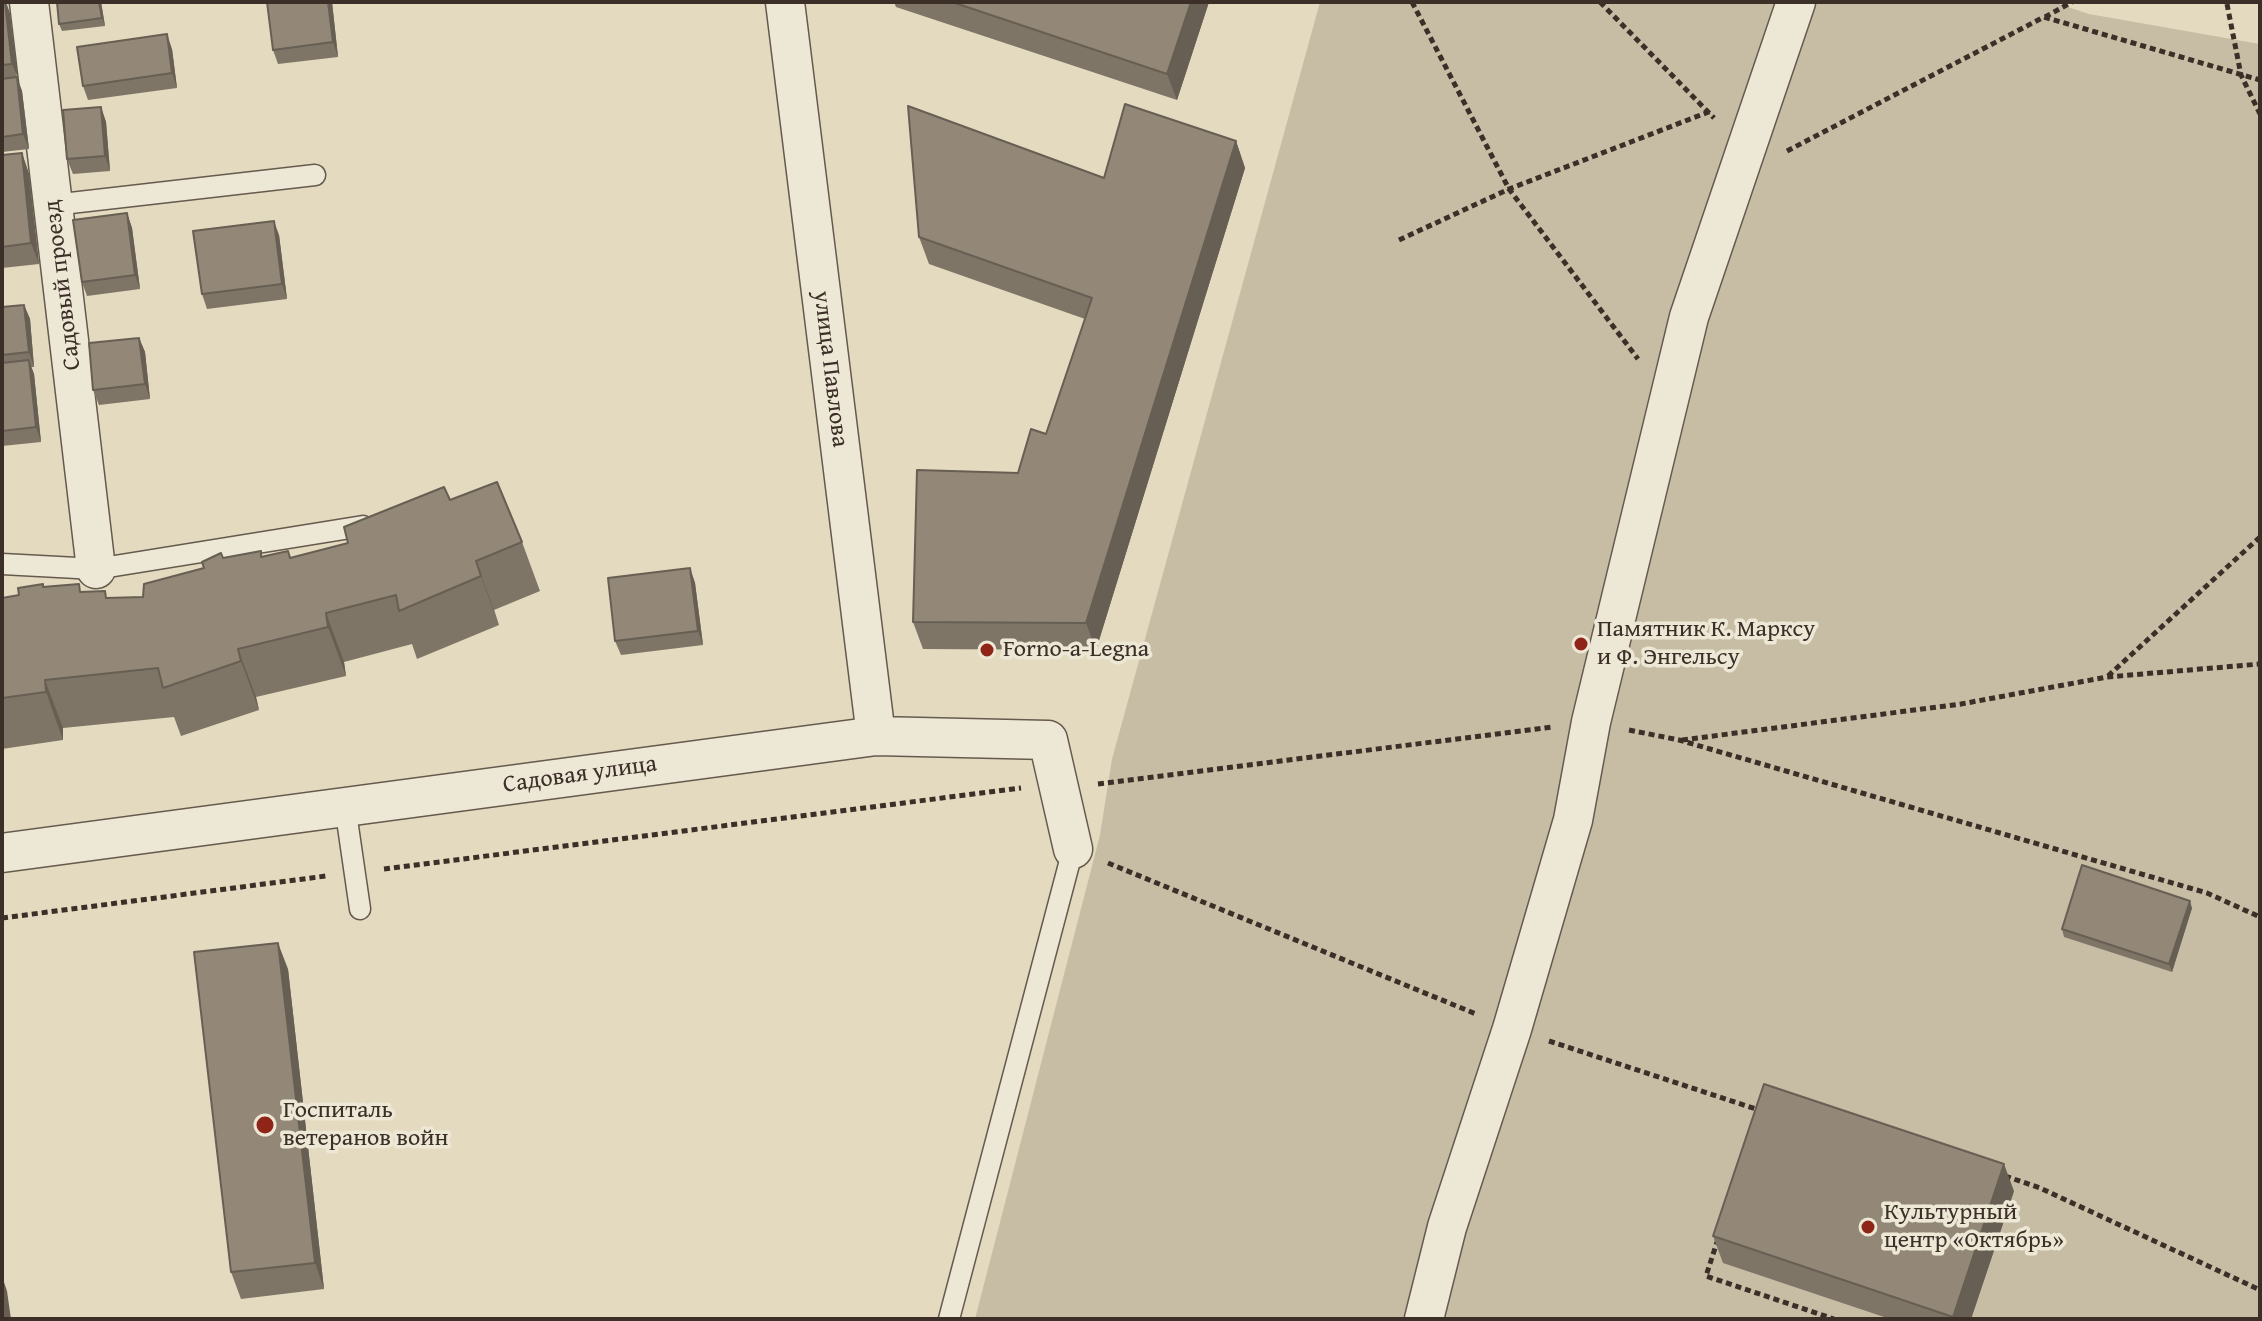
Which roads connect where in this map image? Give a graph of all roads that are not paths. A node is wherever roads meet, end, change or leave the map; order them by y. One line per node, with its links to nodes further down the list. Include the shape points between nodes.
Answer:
1 (29, 2): 5 (street, Садовый проезд)
2 (785, 2): 9 (street, улица Павлова)
3 (1796, 2): 15 (street, via 1689,317 1591,722 1573,820 1447,1227)
4 (315, 175): 5 (lane)
5 (53, 205): 8 (street, Садовый проезд)
6 (363, 526): 8 (lane)
7 (2, 564): 8 (lane)
8 (96, 569)
9 (876, 736): 10 (street, Садовая улица); 11 (street, Садовая улица, via 1048,740 1045,788)
10 (345, 806): 12 (street, Садовая улица); 13 (lane)
11 (1073, 849): 14 (lane)
12 (2, 853)
13 (360, 909)
14 (949, 1319)
15 (1424, 1319)

